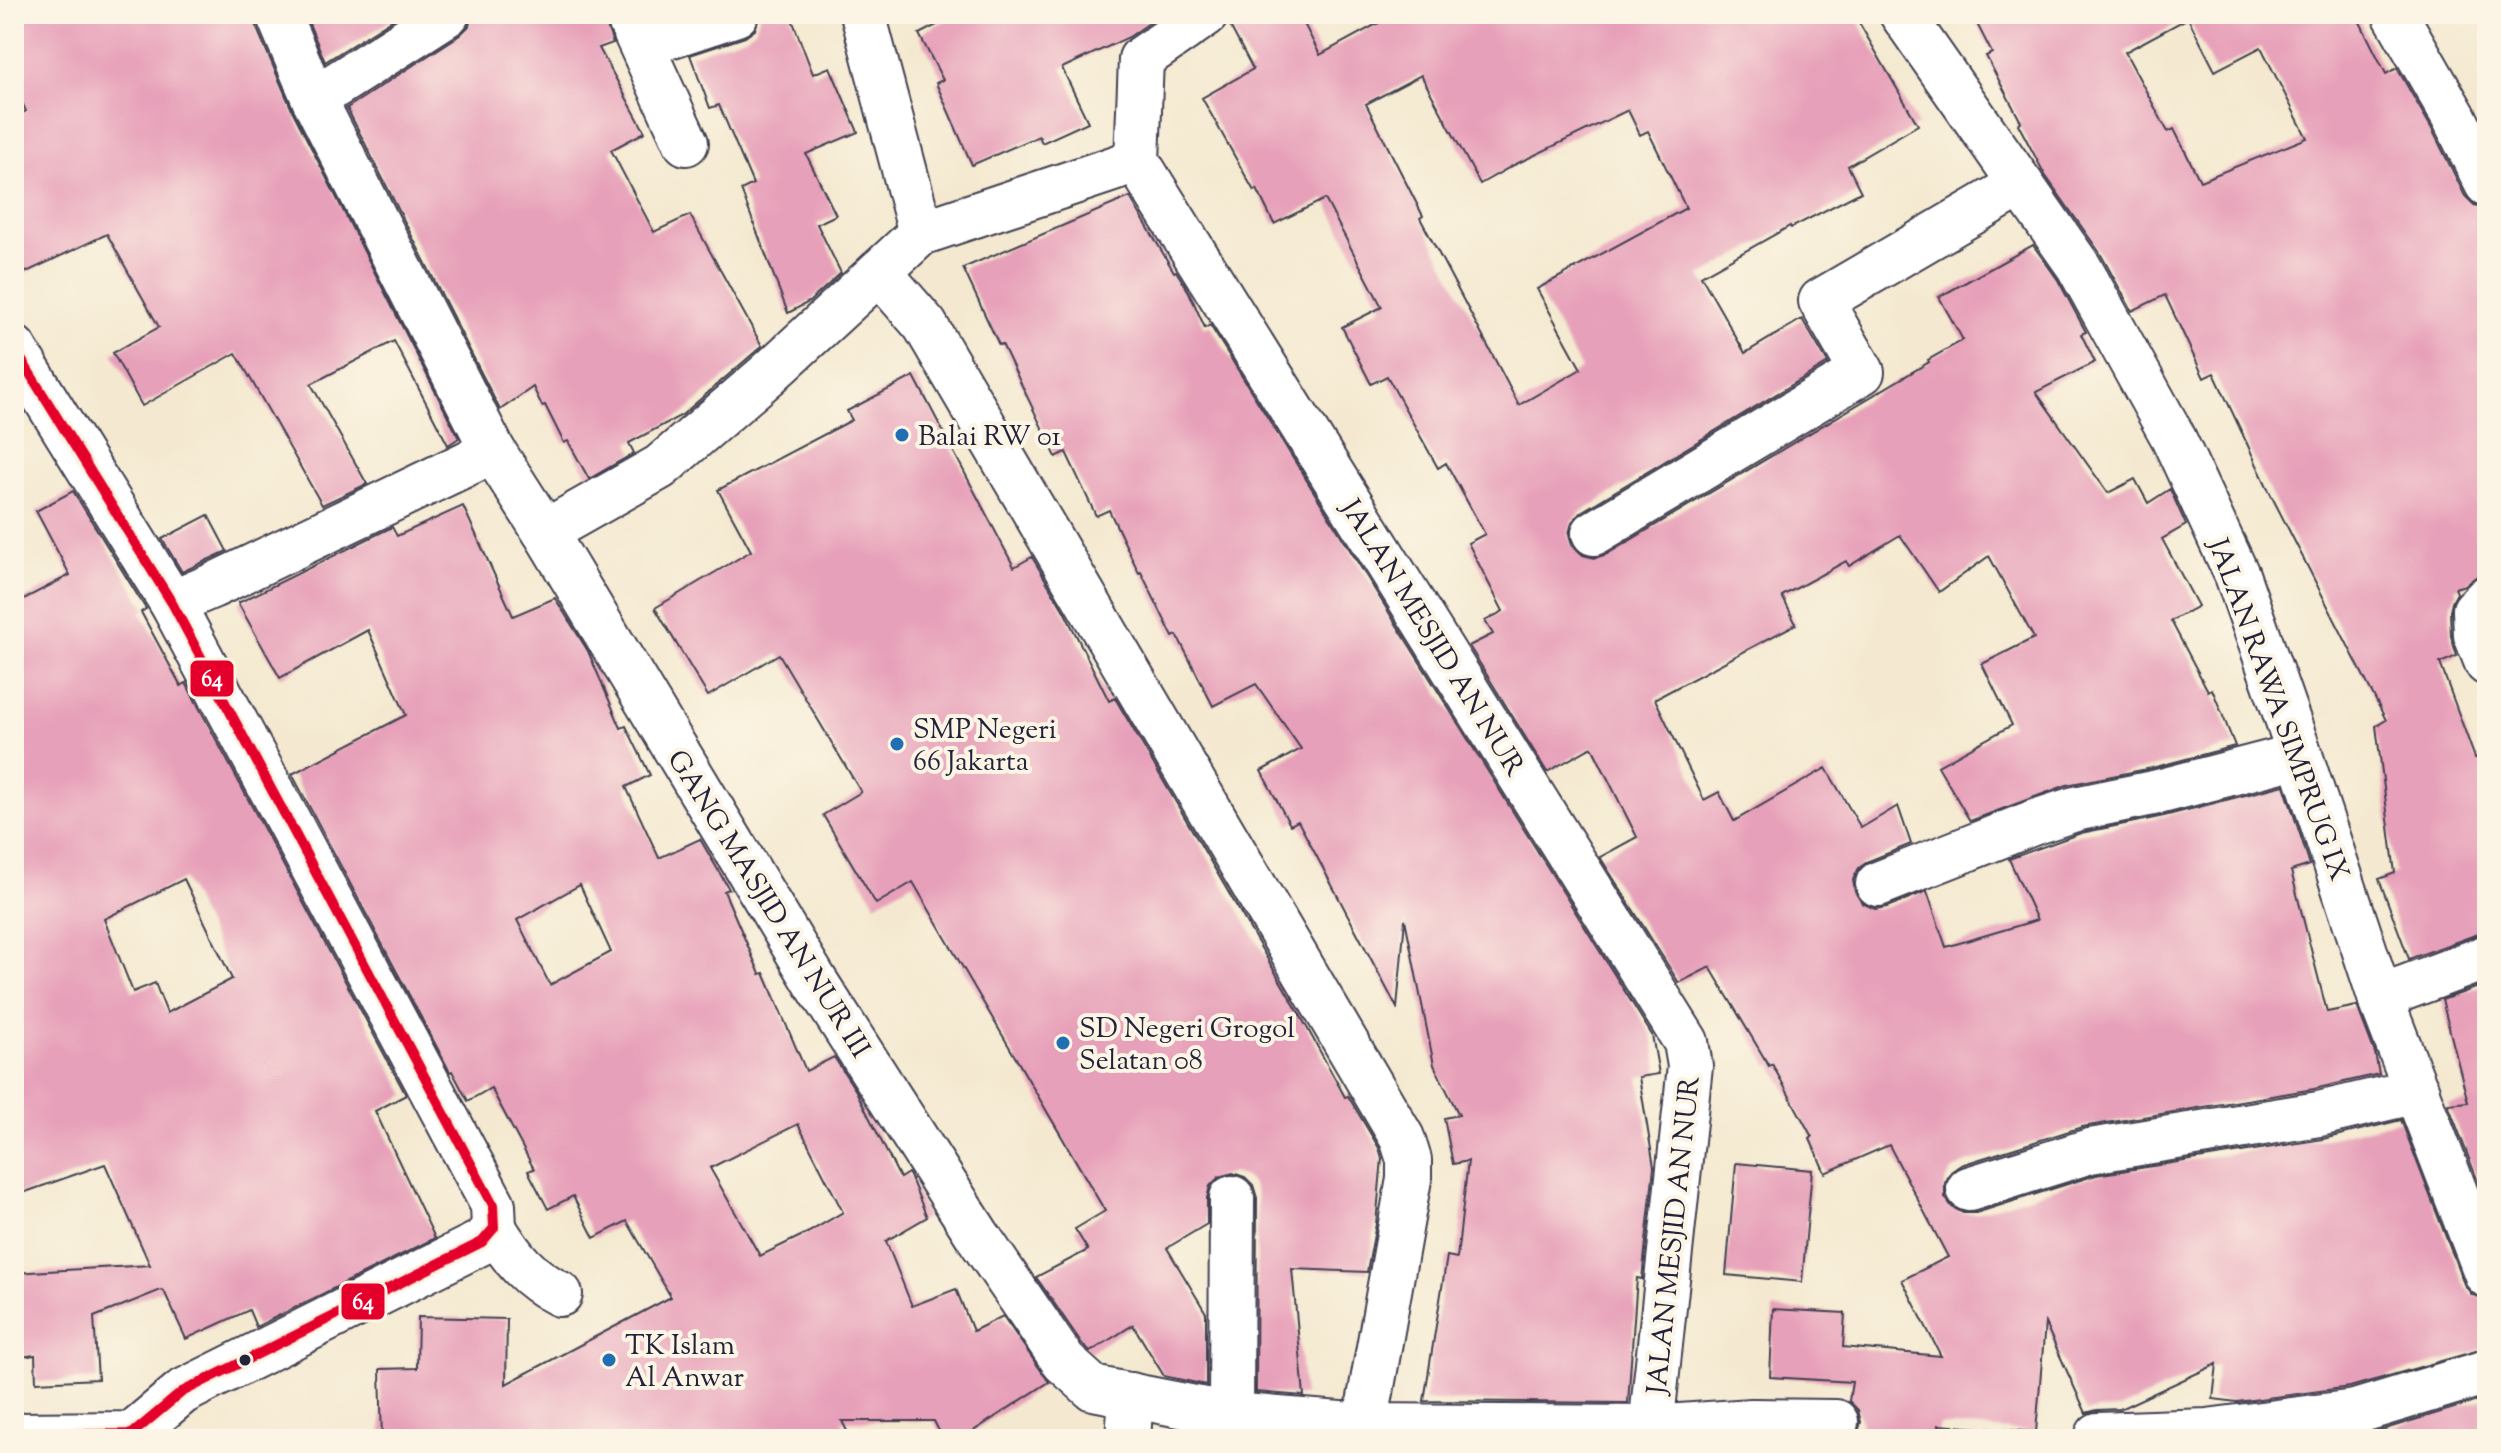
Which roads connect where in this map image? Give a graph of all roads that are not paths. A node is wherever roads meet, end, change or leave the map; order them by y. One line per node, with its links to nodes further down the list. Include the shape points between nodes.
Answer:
1 (278, 14): 9 (street, GANG MASJID AN NUR III)
2 (447, 14): 9 (street)
3 (736, 14): 8 (street)
4 (863, 14): 14 (street)
5 (1206, 14): 12 (street, via 1141,59)
6 (1902, 14): 13 (street, JALAN RAWA SIMPRUG IX)
7 (2395, 14): 11 (street)
8 (634, 29): 10 (street)
9 (314, 99): 17 (street, GANG MASJID AN NUR III)
10 (686, 143)
11 (2471, 149)
12 (1137, 161): 14 (street); 38 (street, JALAN MESJID AN NUR, via 1686,1042 1690,1066)
13 (2021, 184): 19 (street, via 1821,301 1862,372); 23 (street, JALAN RAWA SIMPRUG IX, via 2071,256 2173,437 2237,575)
14 (921, 233): 15 (street)
15 (879, 272): 18 (street, via 660,467); 37 (street, via 925,325 1402,1138 1409,1179)
16 (14, 348): 21 (street)
17 (493, 451): 18 (street, GANG MASJID AN NUR III); 21 (street)
18 (545, 532): 34 (street, GANG MASJID AN NUR III, via 807,968 978,1236 1064,1362 1093,1388)
19 (1594, 533)
20 (2487, 598): 22 (street, via 2475,610 2476,635)
21 (172, 603): 30 (street, via 493,1205)
22 (2487, 663)
23 (2300, 755): 24 (street, via 2075,809); 26 (street, JALAN RAWA SIMPRUG IX)
24 (1878, 884)
25 (2487, 957): 26 (street)
26 (2380, 997): 27 (street, JALAN RAWA SIMPRUG IX)
27 (2417, 1091): 28 (street, via 2319,1114 2090,1151); 31 (street, JALAN RAWA SIMPRUG IX)
28 (1969, 1189)
29 (1232, 1198): 35 (street)
30 (494, 1228): 32 (street, via 530,1276); 41 (street, via 482,1242 182,1392)
31 (2487, 1275)
32 (560, 1294)
33 (2487, 1372): 40 (street, via 2355,1412 2207,1431)
34 (1131, 1395): 35 (street, GANG MASJID AN NUR III); 42 (street)
35 (1231, 1415): 37 (street, GANG MASJID AN NUR III)
36 (1836, 1422): 38 (street)
37 (1365, 1426): 38 (street, JALAN MESJID AN NUR)
38 (1651, 1428)
39 (14, 1435): 41 (street)
40 (2098, 1435)
41 (136, 1436)
42 (1128, 1439)

